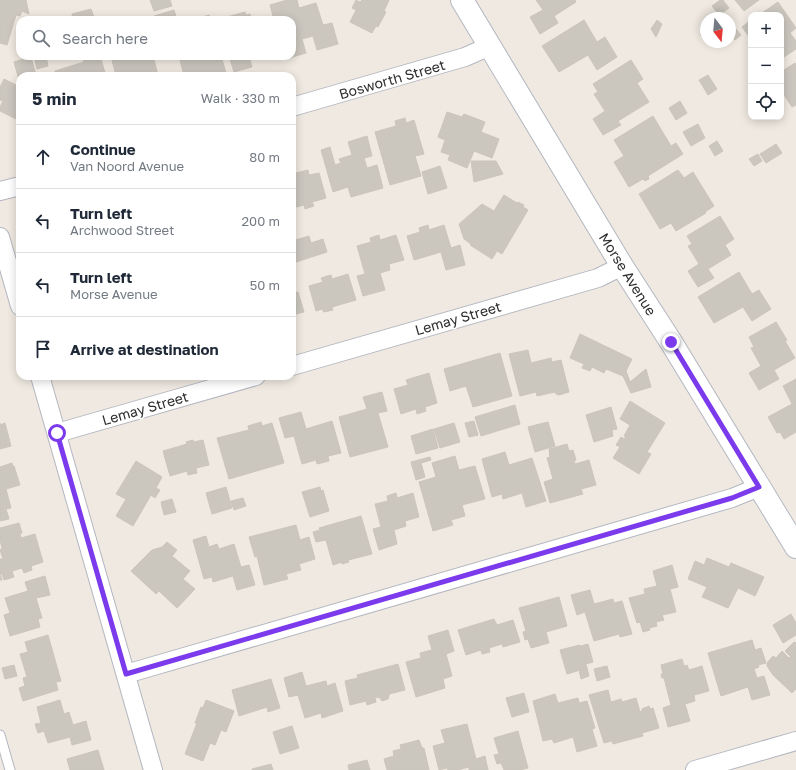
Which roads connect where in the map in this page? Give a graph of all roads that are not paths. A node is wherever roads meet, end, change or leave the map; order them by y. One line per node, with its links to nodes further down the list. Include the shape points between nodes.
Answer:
1 (462, 0): 2 (street, Morse Avenue)
2 (490, 46): 3 (street, Bosworth Street, via 465,57); 7 (street, Morse Avenue)
3 (296, 106)
4 (16, 187): 5 (street)
5 (0, 192)
6 (0, 237): 8 (street)
7 (622, 266): 9 (street, Lemay Street, via 598,278); 13 (street, Morse Avenue)
8 (16, 292)
9 (296, 365)
10 (41, 380): 12 (street)
11 (242, 380): 12 (street, Lemay Street)
12 (57, 433): 15 (street)
13 (759, 487): 14 (street, Morse Avenue); 15 (street, via 732,498)
14 (796, 547)
15 (126, 674): 19 (street)
16 (0, 735): 18 (lane)
17 (796, 741): 20 (street)
18 (10, 770)
19 (153, 770)
20 (695, 770)

